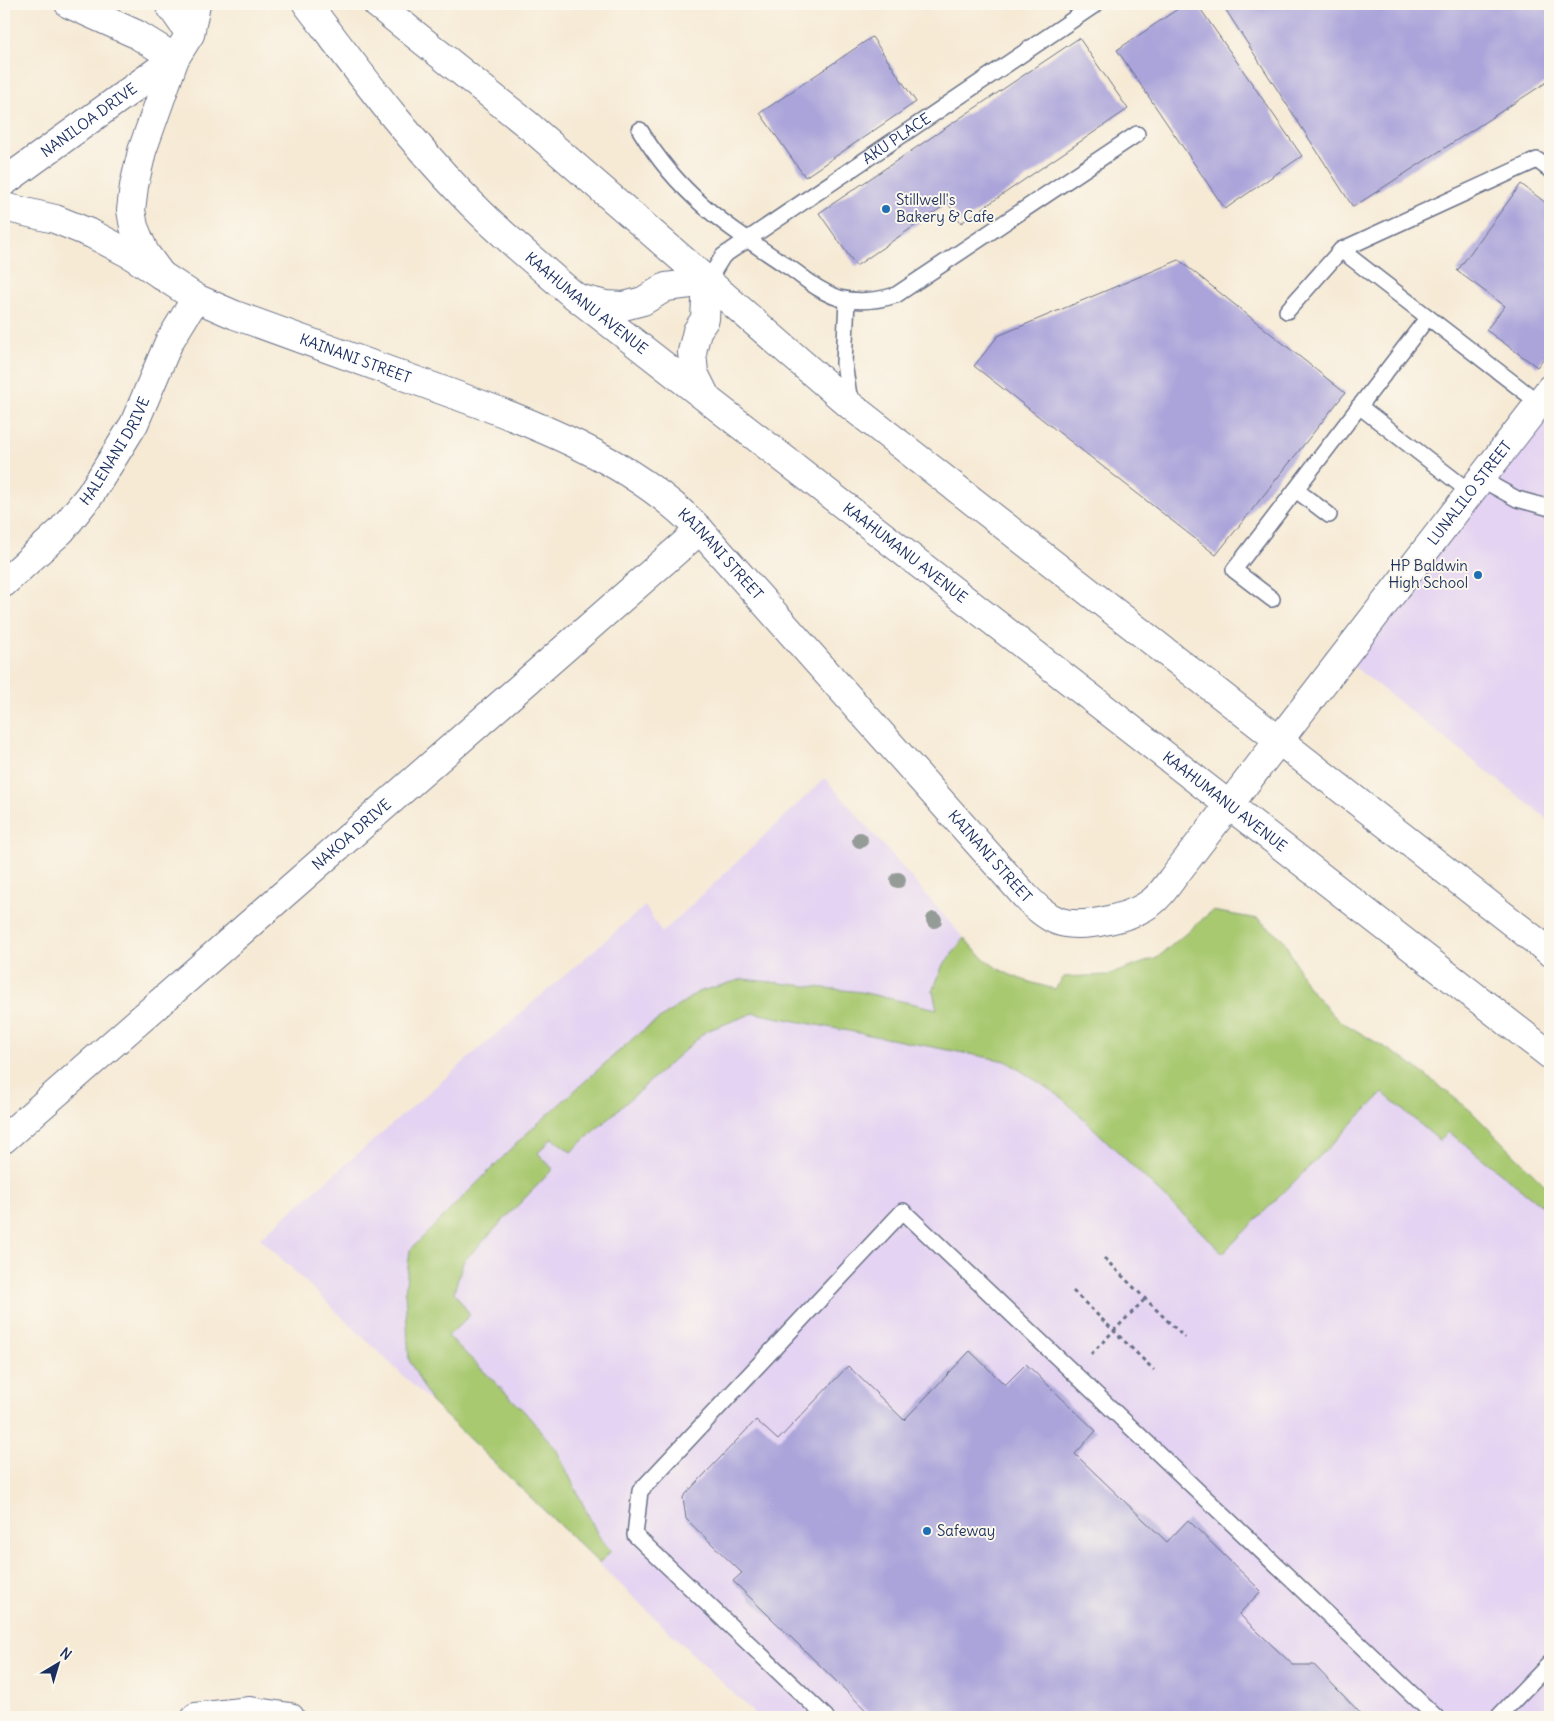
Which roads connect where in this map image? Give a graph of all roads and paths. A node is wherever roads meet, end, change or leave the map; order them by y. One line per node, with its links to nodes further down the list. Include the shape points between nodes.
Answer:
1 (69, 4): 8 (main road, via 136,34)
2 (169, 4): 7 (main road)
3 (196, 4): 7 (main road)
4 (307, 4): 18 (main road, KAAHUMANU AVENUE, via 373,90 461,193)
5 (377, 4): 17 (main road, via 528,125)
6 (1096, 4): 14 (lane, AKU PLACE)
7 (190, 34): 8 (main road)
8 (175, 58): 12 (main road, NANILOA DRIVE); 16 (main road, via 142,151 131,210 139,240)
9 (640, 130): 14 (lane, via 672,178 693,199)
10 (1137, 134): 20 (lane, via 896,295 867,301)
11 (1550, 170): 15 (lane, via 1537,160)
12 (4, 182)
13 (4, 207): 16 (main road, KAINANI STREET, via 55,219 92,234)
14 (747, 240): 17 (lane, AKU PLACE, via 723,256); 20 (lane, via 820,289)
15 (1341, 250): 21 (lane); 22 (lane)
16 (162, 276): 19 (main road, KAINANI STREET)
17 (707, 282): 18 (main road, via 666,287 643,301 615,306 588,302); 24 (main road, via 705,319 692,352 696,380); 25 (main road)
18 (571, 293): 24 (main road, KAAHUMANU AVENUE)
19 (196, 298): 31 (main road, KAINANI STREET, via 548,430 600,456 648,488); 32 (main road, HALENANI DRIVE, via 169,342 134,424 90,495 61,531)
20 (847, 300): 25 (lane, via 844,363)
21 (1287, 311)
22 (1428, 317): 23 (lane); 26 (lane)
23 (1545, 396): 27 (main road, LUNALILO STREET)
24 (707, 399): 35 (main road, KAAHUMANU AVENUE)
25 (851, 406): 34 (main road)
26 (1359, 406): 27 (lane); 28 (lane)
27 (1475, 485): 29 (lane); 34 (main road, LUNALILO STREET)
28 (1296, 490): 30 (lane); 33 (lane, via 1234,570)
29 (1550, 508)
30 (1328, 515)
31 (700, 530): 35 (main road, KAINANI STREET, via 1008,879 1039,911 1059,922 1078,925 1098,922 1138,910 1153,901); 38 (main road, NAKOA DRIVE)
32 (4, 583)
33 (1272, 599)
34 (1280, 740): 35 (main road, KAINANI STREET); 36 (main road)
35 (1230, 805): 37 (main road, KAAHUMANU AVENUE)
36 (1550, 952)
37 (1550, 1055)
38 (4, 1139)
39 (1104, 1258): 41 (path)
40 (1073, 1291): 42 (path)
41 (1145, 1299): 42 (path); 43 (path)
42 (1114, 1331): 44 (path); 45 (path)
43 (1185, 1338)
44 (1154, 1370)
45 (1074, 1372): 49 (lane, via 903,1211 640,1491 635,1535); 50 (lane)
46 (1550, 1663): 51 (lane)
47 (196, 1717): 48 (main road, via 250,1711)
48 (290, 1717)
49 (826, 1717)
50 (1436, 1717)
51 (1498, 1717)

